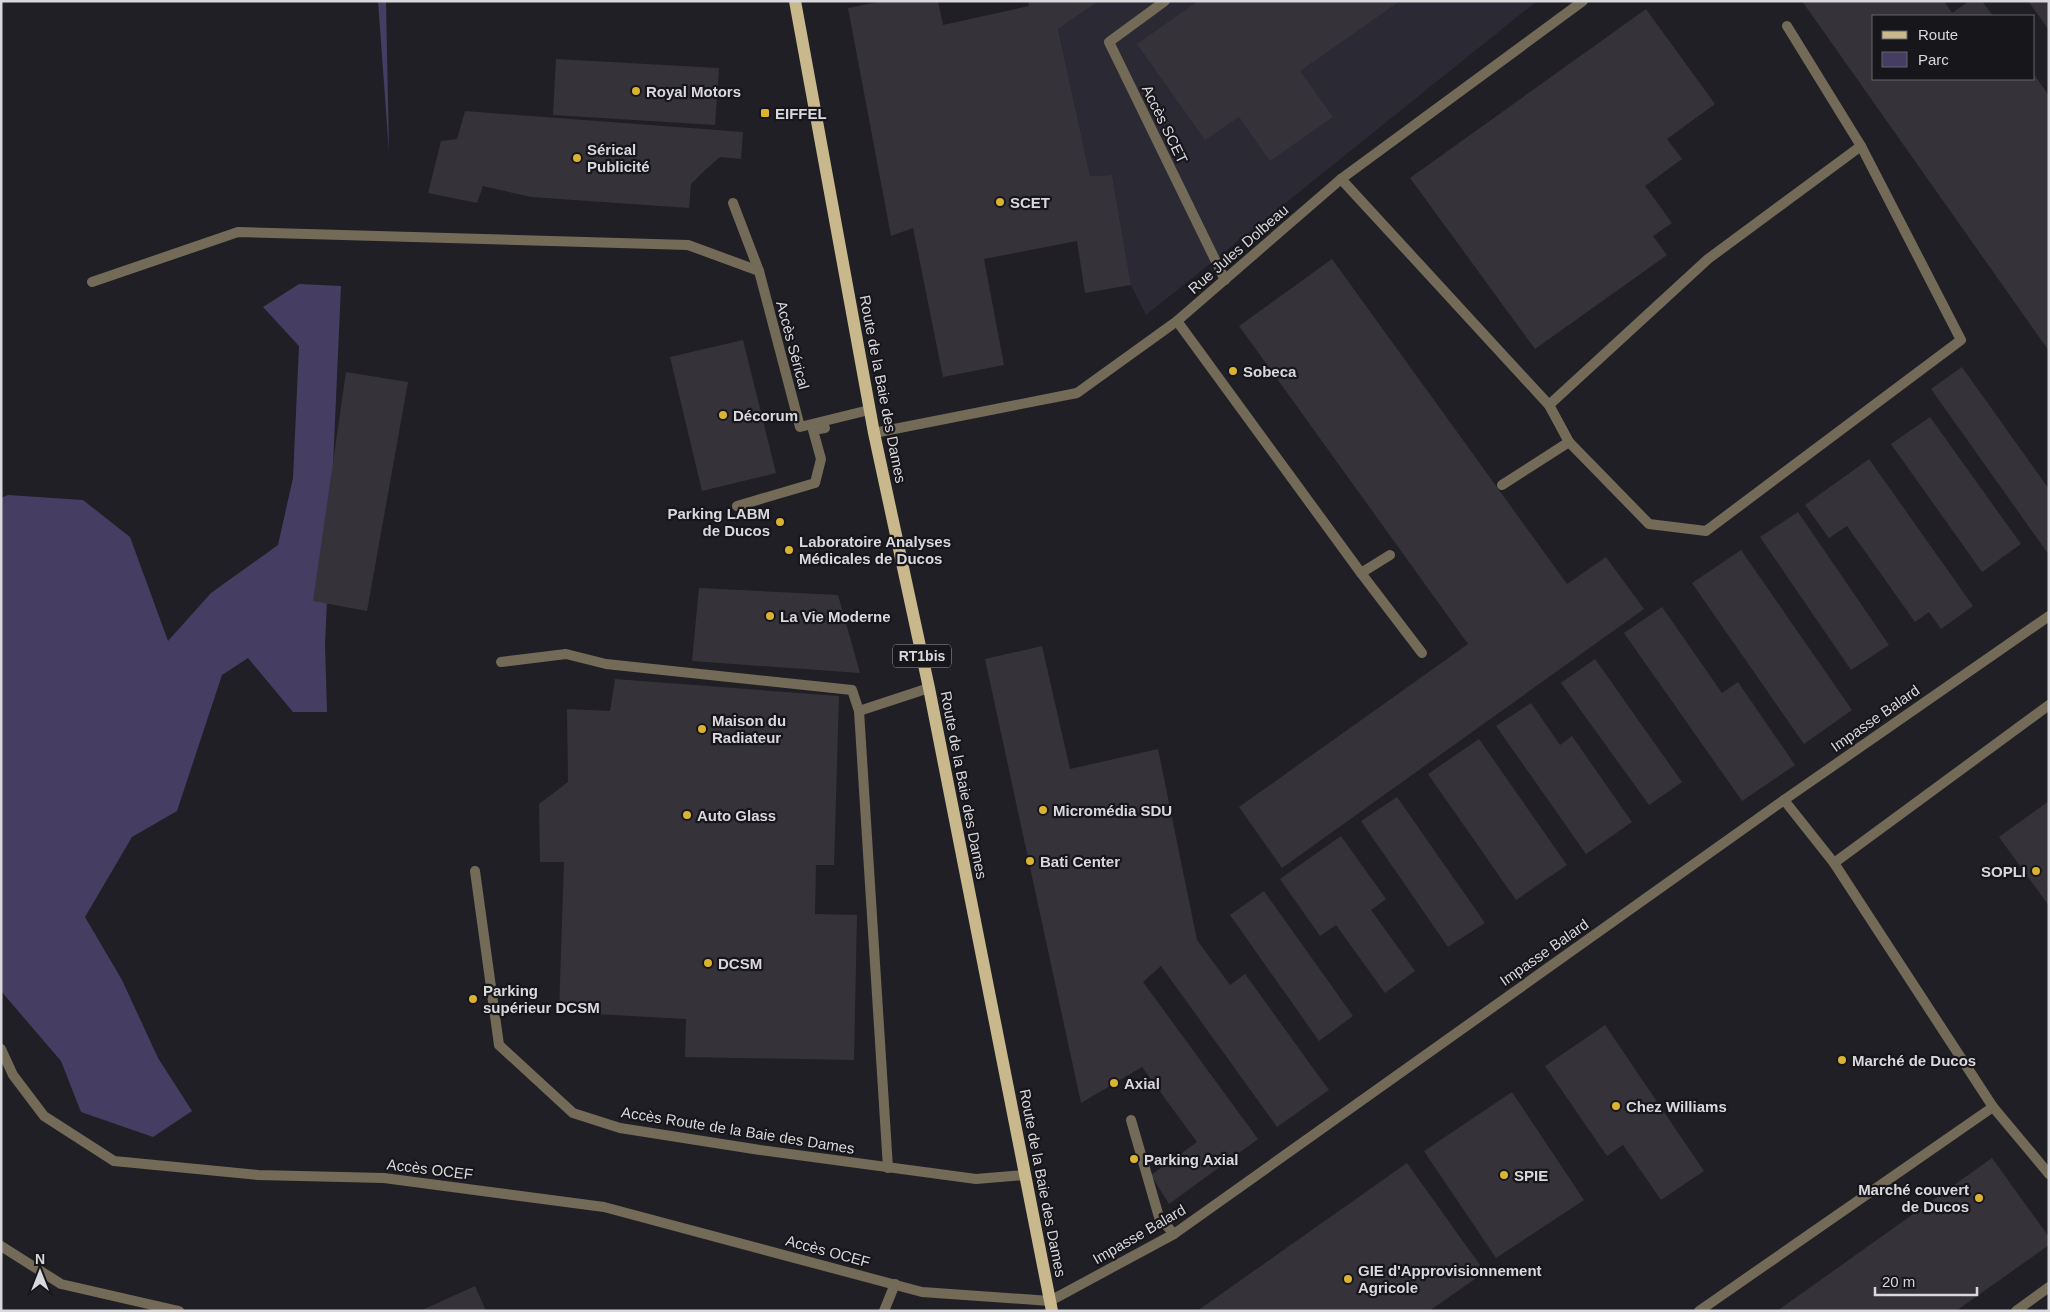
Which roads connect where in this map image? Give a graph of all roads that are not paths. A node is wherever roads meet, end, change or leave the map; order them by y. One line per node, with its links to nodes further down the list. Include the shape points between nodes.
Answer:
1 (795, 1): 13 (main road, Route de la Baie des Dames / RT1bis)
2 (1165, 1): 9 (street, Accès SCET, via 1109,42)
3 (1583, 1): 6 (street, Rue Jules Dolbeau)
4 (1787, 26): 5 (street)
5 (1861, 146): 12 (street, via 1708,259); 15 (street, via 1961,340 1706,531 1648,524)
6 (1341, 179): 9 (street, Rue Jules Dolbeau); 12 (street)
7 (733, 203): 8 (street, Accès Sérical)
8 (759, 271): 10 (street, via 688,245 238,232); 13 (street, Accès Sérical, via 800,427)
9 (1225, 280): 11 (street, Rue Jules Dolbeau)
10 (92, 282)
11 (1177, 321): 14 (street, Rue Jules Dolbeau, via 1077,393); 19 (street)
12 (1548, 405): 15 (street)
13 (870, 413): 14 (main road, Route de la Baie des Dames / RT1bis); 17 (street, via 813,430 821,459 815,483)
14 (874, 433): 23 (main road, Route de la Baie des Dames / RT1bis)
15 (1569, 442): 16 (street)
16 (1502, 485)
17 (737, 506)
18 (1390, 555): 19 (street)
19 (1361, 573): 21 (street)
20 (2049, 616): 26 (street, Impasse Balard)
21 (1422, 653)
22 (501, 662): 25 (street, via 566,654 606,664 852,690)
23 (929, 688): 25 (street); 34 (main road, Route de la Baie des Dames / RT1bis)
24 (2049, 705): 27 (street)
25 (859, 711): 32 (street)
26 (1784, 800): 27 (street); 35 (street, Impasse Balard)
27 (1834, 863): 30 (street)
28 (475, 871): 32 (street, Accès Route de la Baie des Dames, via 498,1045 573,1113 620,1128)
29 (1, 1049): 37 (street, Accès OCEF, via 14,1075 44,1116 114,1161 258,1175 384,1178 604,1207)
30 (1993, 1107): 33 (street); 42 (street)
31 (1131, 1120): 35 (street, via 1159,1217)
32 (888, 1168): 34 (street, Accès Route de la Baie des Dames, via 976,1179)
33 (2049, 1174)
34 (1025, 1175): 39 (main road, Route de la Baie des Dames / RT1bis)
35 (1174, 1234): 39 (street, Impasse Balard)
36 (1, 1246): 40 (street, via 61,1284)
37 (895, 1284): 39 (street, Accès OCEF, via 922,1292); 41 (street)
38 (2049, 1287): 43 (street)
39 (1051, 1306)
40 (178, 1311)
41 (884, 1311)
42 (1699, 1311)
43 (2016, 1311)

